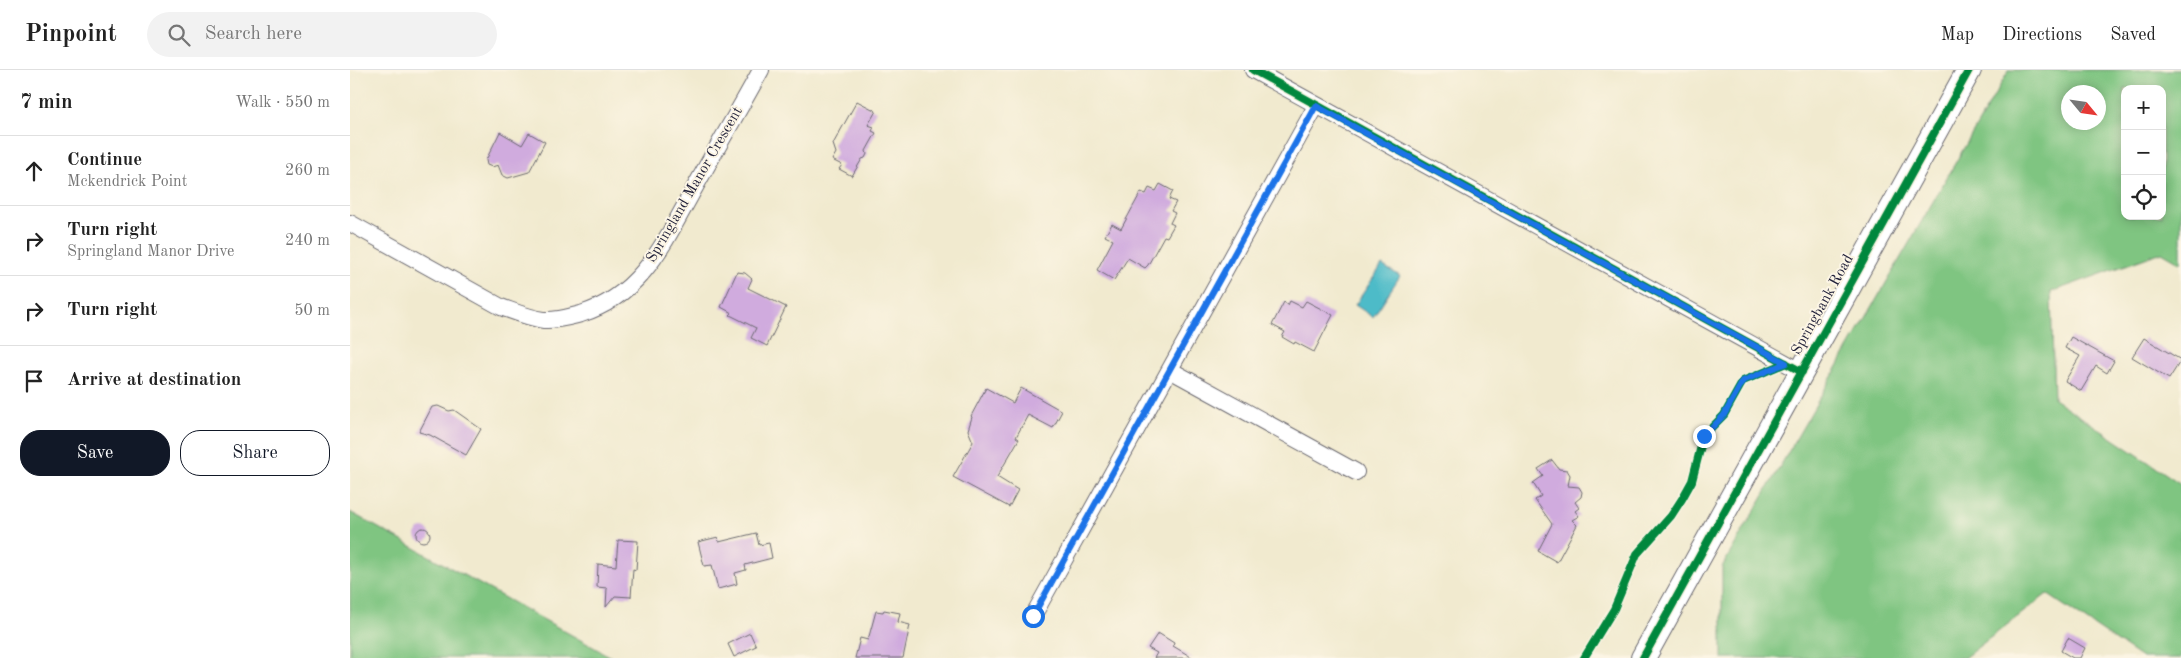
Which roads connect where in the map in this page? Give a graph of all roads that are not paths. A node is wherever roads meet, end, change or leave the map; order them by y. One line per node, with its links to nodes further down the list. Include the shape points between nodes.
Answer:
1 (761, 70): 5 (street, Springland Manor Crescent, via 666,240 647,267 623,292 600,308 558,319 523,315 500,307)
2 (1253, 70): 4 (street)
3 (1969, 70): 7 (street, Springbank Road)
4 (1316, 106): 6 (street); 7 (street)
5 (350, 223)
6 (1170, 370): 8 (street); 9 (street)
7 (1802, 372): 10 (street, Springbank Road)
8 (1356, 472)
9 (1033, 616)
10 (1643, 658)

